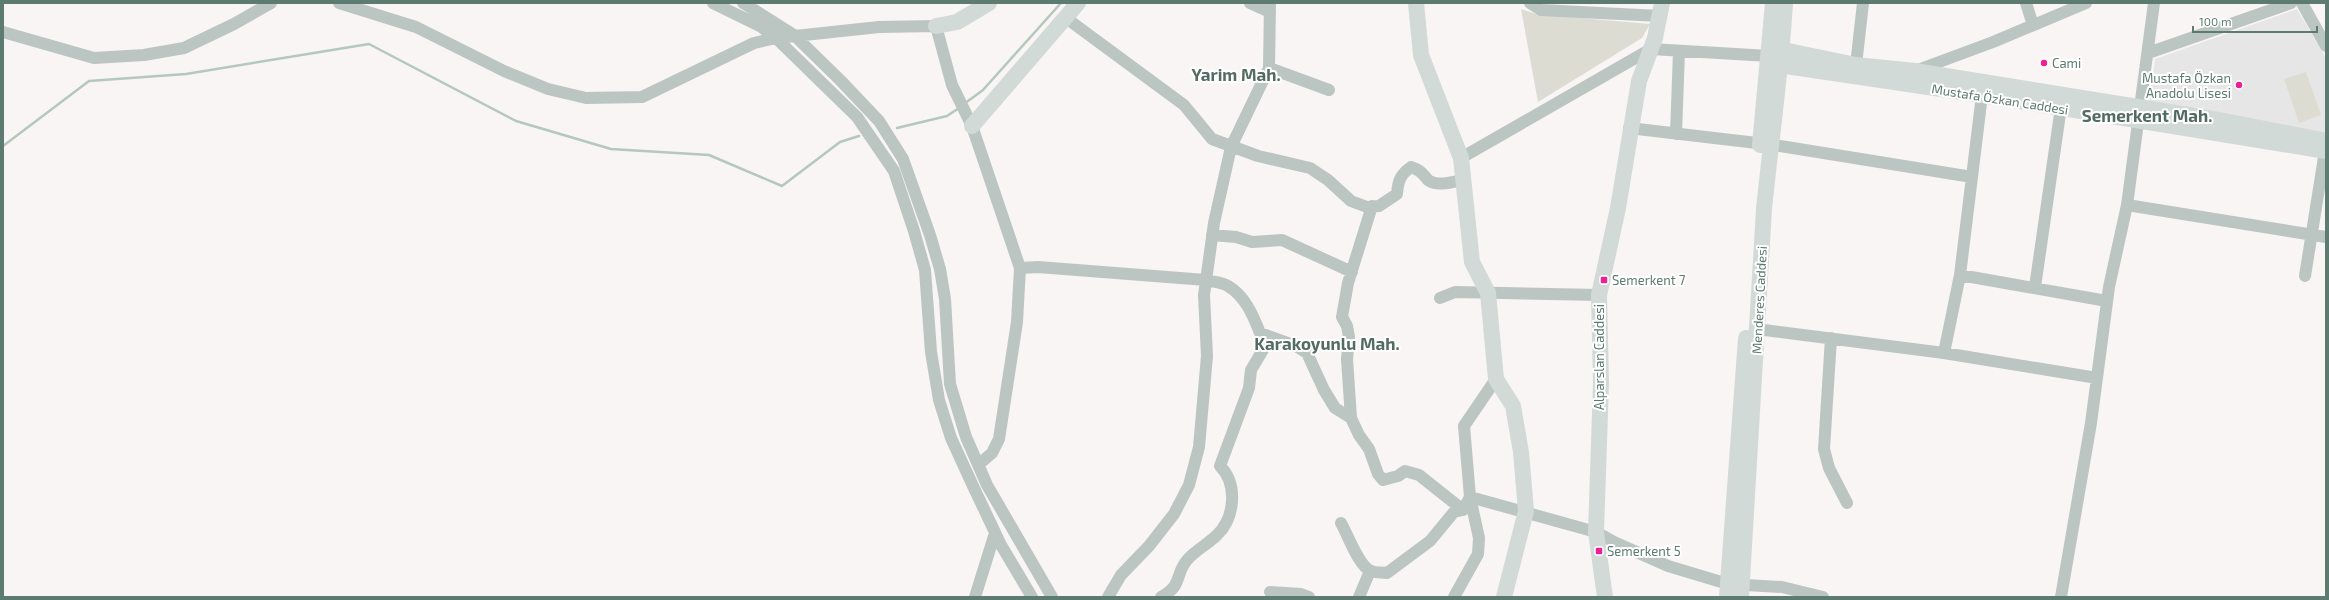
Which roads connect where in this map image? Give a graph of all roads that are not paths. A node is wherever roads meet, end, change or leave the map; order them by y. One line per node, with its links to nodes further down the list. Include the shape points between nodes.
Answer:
1 (271, 3): 24 (street, via 184,48 144,55 94,58)
2 (339, 3): 26 (street, via 416,27 504,71 548,89 586,98 642,97 754,43)
3 (713, 3): 26 (street, via 760,26)
4 (743, 3): 25 (street)
5 (989, 3): 23 (main road, via 957,22)
6 (1078, 3): 21 (main road)
7 (1250, 3): 19 (street)
8 (1416, 3): 45 (main road, via 1421,54)
9 (1530, 3): 18 (street)
10 (1772, 3): 31 (main road, Menderes Caddesi)
11 (1785, 3): 31 (main road, Menderes Caddesi)
12 (1863, 3): 32 (street)
13 (2026, 3): 22 (street)
14 (2086, 3): 22 (street)
15 (2154, 3): 30 (street)
16 (2291, 3): 30 (street)
17 (2302, 3): 27 (street)
18 (1541, 6): 20 (street)
19 (1270, 8): 33 (street)
20 (1661, 9): 28 (main road, Alparslan Caddesi)
21 (1066, 18): 39 (main road); 43 (street, via 1184,105 1212,139)
22 (2033, 25): 34 (street)
23 (936, 26): 25 (street, via 879,27); 39 (street, via 952,85)
24 (3, 32)
25 (794, 35): 26 (street); 70 (street, via 866,106 903,159 940,269 945,300 950,384 966,438)
26 (776, 38): 77 (street, via 857,117 894,171 925,270 931,352 939,400 951,438)
27 (2326, 46)
28 (1651, 49): 29 (street); 40 (main road, Alparslan Caddesi, via 1639,81); 45 (street)
29 (1679, 51): 31 (street); 41 (street)
30 (2148, 53): 38 (street)
31 (1774, 56): 32 (main road, Mustafa Özkan Caddesi); 36 (main road, Mustafa Özkan Caddesi); 42 (main road, Menderes Caddesi)
32 (1856, 65): 34 (main road, Mustafa Özkan Caddesi)
33 (1268, 68): 35 (street); 43 (street)
34 (1915, 71): 37 (main road, Mustafa Özkan Caddesi)
35 (1330, 90)
36 (1982, 95): 37 (main road, Mustafa Özkan Caddesi); 46 (street)
37 (2061, 102): 38 (main road, Mustafa Özkan Caddesi); 58 (street)
38 (2140, 114): 44 (main road, Mustafa Özkan Caddesi); 48 (street)
39 (969, 120): 53 (street)
40 (1629, 128): 41 (street); 60 (main road, Alparslan Caddesi, via 1618,208)
41 (1676, 134): 42 (street)
42 (1765, 144): 46 (street); 63 (main road, Menderes Caddesi); 79 (main road, Menderes Caddesi)
43 (1232, 147): 49 (street, via 1310,168 1351,201); 50 (street)
44 (2326, 148): 51 (street)
45 (1461, 158): 47 (main road)
46 (1972, 177): 55 (street)
47 (1463, 180): 49 (street, via 1441,184 1429,181 1422,170 1411,167 1402,173 1398,181 1397,194 1379,206); 59 (main road, via 1472,262)
48 (2127, 205): 51 (street); 62 (street)
49 (1372, 206): 54 (street)
50 (1212, 235): 54 (street, via 1236,236 1252,242 1282,240); 57 (street)
51 (2313, 235): 52 (street); 56 (street)
52 (2326, 237)
53 (1020, 268): 57 (street, via 1038,267); 70 (street, via 1017,322 999,439 992,453)
54 (1352, 272): 69 (street, via 1342,317 1349,338 1347,359)
55 (1960, 275): 58 (street); 66 (street)
56 (2305, 276)
57 (1206, 280): 64 (street, via 1228,285 1251,311 1260,333); 84 (street, via 1204,295 1207,356 1199,447 1189,485 1174,514 1149,546 1121,575)
58 (2035, 287): 62 (street)
59 (1488, 293): 60 (street); 61 (street, via 1455,292); 68 (main road)
60 (1599, 295): 76 (main road, Alparslan Caddesi, via 1601,383)
61 (1440, 298)
62 (2107, 301): 67 (street)
63 (1757, 329): 65 (street); 79 (main road, Menderes Caddesi)
64 (1270, 338): 69 (street, via 1296,346 1307,353 1335,408); 85 (street, via 1252,370 1247,395 1220,466 1228,474 1231,483 1232,506 1226,522 1218,535 1188,559 1173,590)
65 (1831, 338): 66 (street); 72 (street, via 1824,450 1829,468)
66 (1944, 353): 67 (street)
67 (2096, 378): 92 (street)
68 (1496, 379): 71 (street, via 1464,426); 74 (main road, via 1513,406 1521,452)
69 (1351, 418): 73 (street, via 1383,480 1398,476 1405,470 1419,475)
70 (978, 465): 83 (street)
71 (1470, 497): 73 (street); 74 (street); 88 (street, via 1479,538 1478,554)
72 (1847, 503)
73 (1463, 510): 78 (street, via 1454,512 1430,541 1387,572)
74 (1526, 511): 76 (street); 89 (main road)
75 (1341, 523): 78 (street, via 1351,540 1357,559)
76 (1596, 532): 79 (street, via 1668,566); 90 (main road, Alparslan Caddesi)
77 (995, 533): 81 (street); 82 (street)
78 (1370, 571): 87 (street)
79 (1735, 591): 91 (street, via 1782,587)
80 (1270, 592): 86 (street)
81 (975, 597)
82 (1032, 597)
83 (1052, 597)
84 (1108, 597)
85 (1161, 597)
86 (1309, 597)
87 (1359, 597)
88 (1454, 597)
89 (1504, 597)
90 (1605, 597)
91 (1823, 597)
92 (2061, 597)

